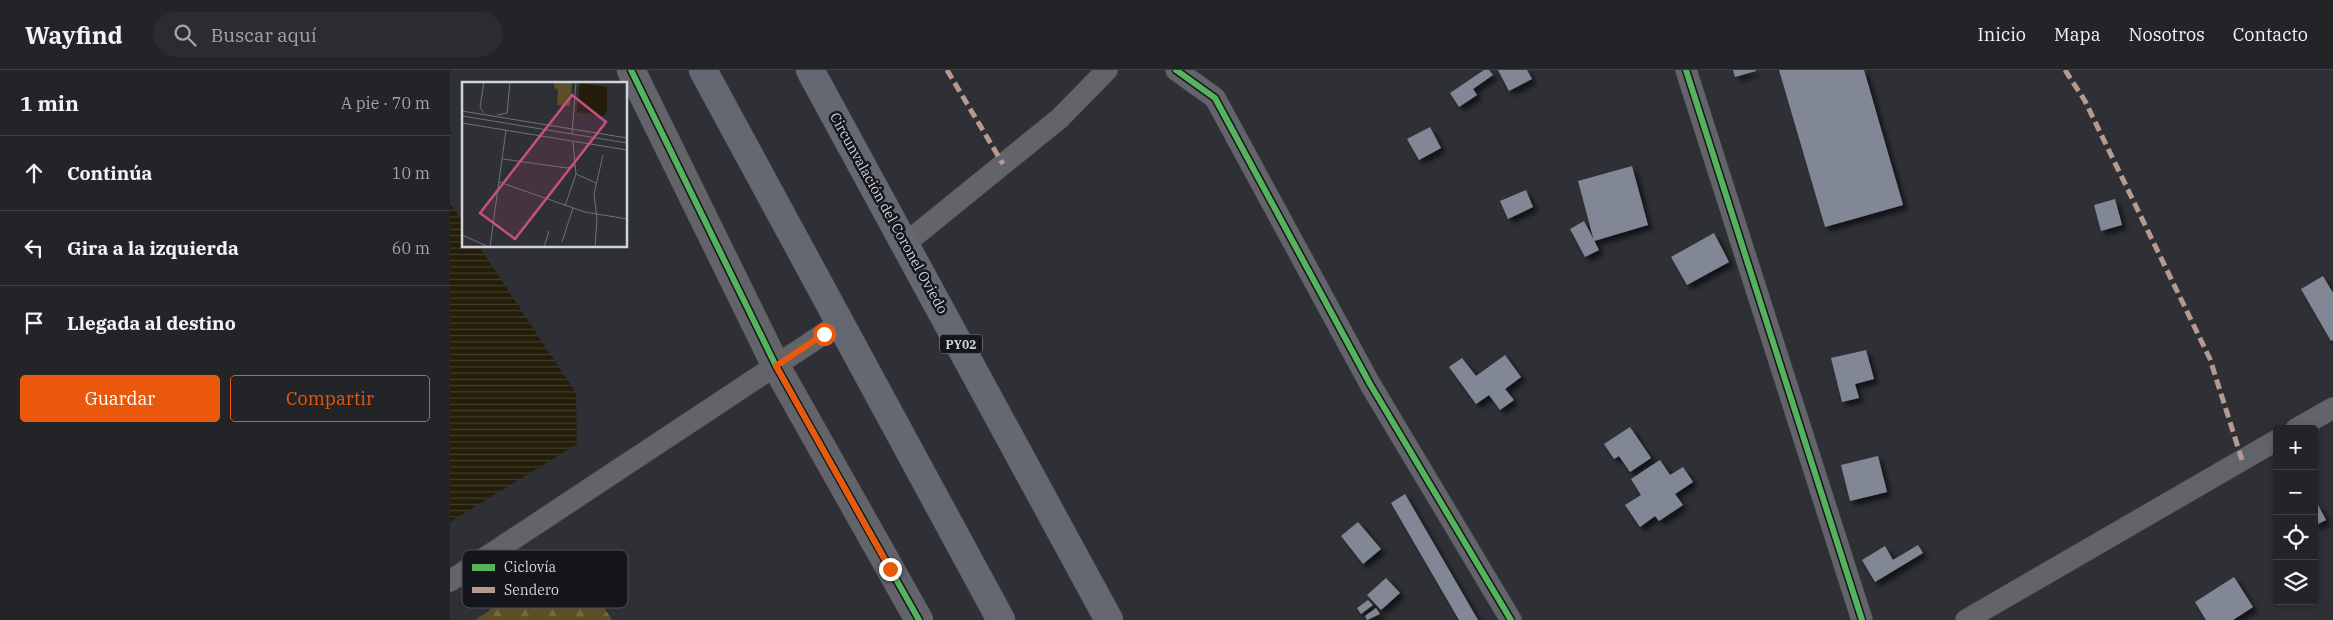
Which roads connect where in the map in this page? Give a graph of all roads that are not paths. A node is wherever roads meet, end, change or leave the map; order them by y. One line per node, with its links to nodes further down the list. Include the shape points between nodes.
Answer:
1 (631, 70): 9 (street)
2 (703, 70): 8 (highway)
3 (810, 70): 7 (highway, Circunvalación del Coronel Oviedo / PY02)
4 (1108, 70): 7 (street, via 1060,118)
5 (1176, 70): 19 (street, via 1215,98 1370,384)
6 (1686, 70): 20 (street)
7 (906, 243): 18 (highway, Circunvalación del Coronel Oviedo / PY02)
8 (840, 324): 9 (street); 17 (highway)
9 (776, 366): 13 (street); 16 (street)
10 (2333, 408): 11 (street)
11 (2303, 425)
12 (2273, 442): 21 (street)
13 (497, 550)
14 (462, 573): 15 (street)
15 (450, 581)
16 (919, 620)
17 (1001, 620)
18 (1109, 620)
19 (1511, 620)
20 (1862, 620)
21 (1966, 620)

